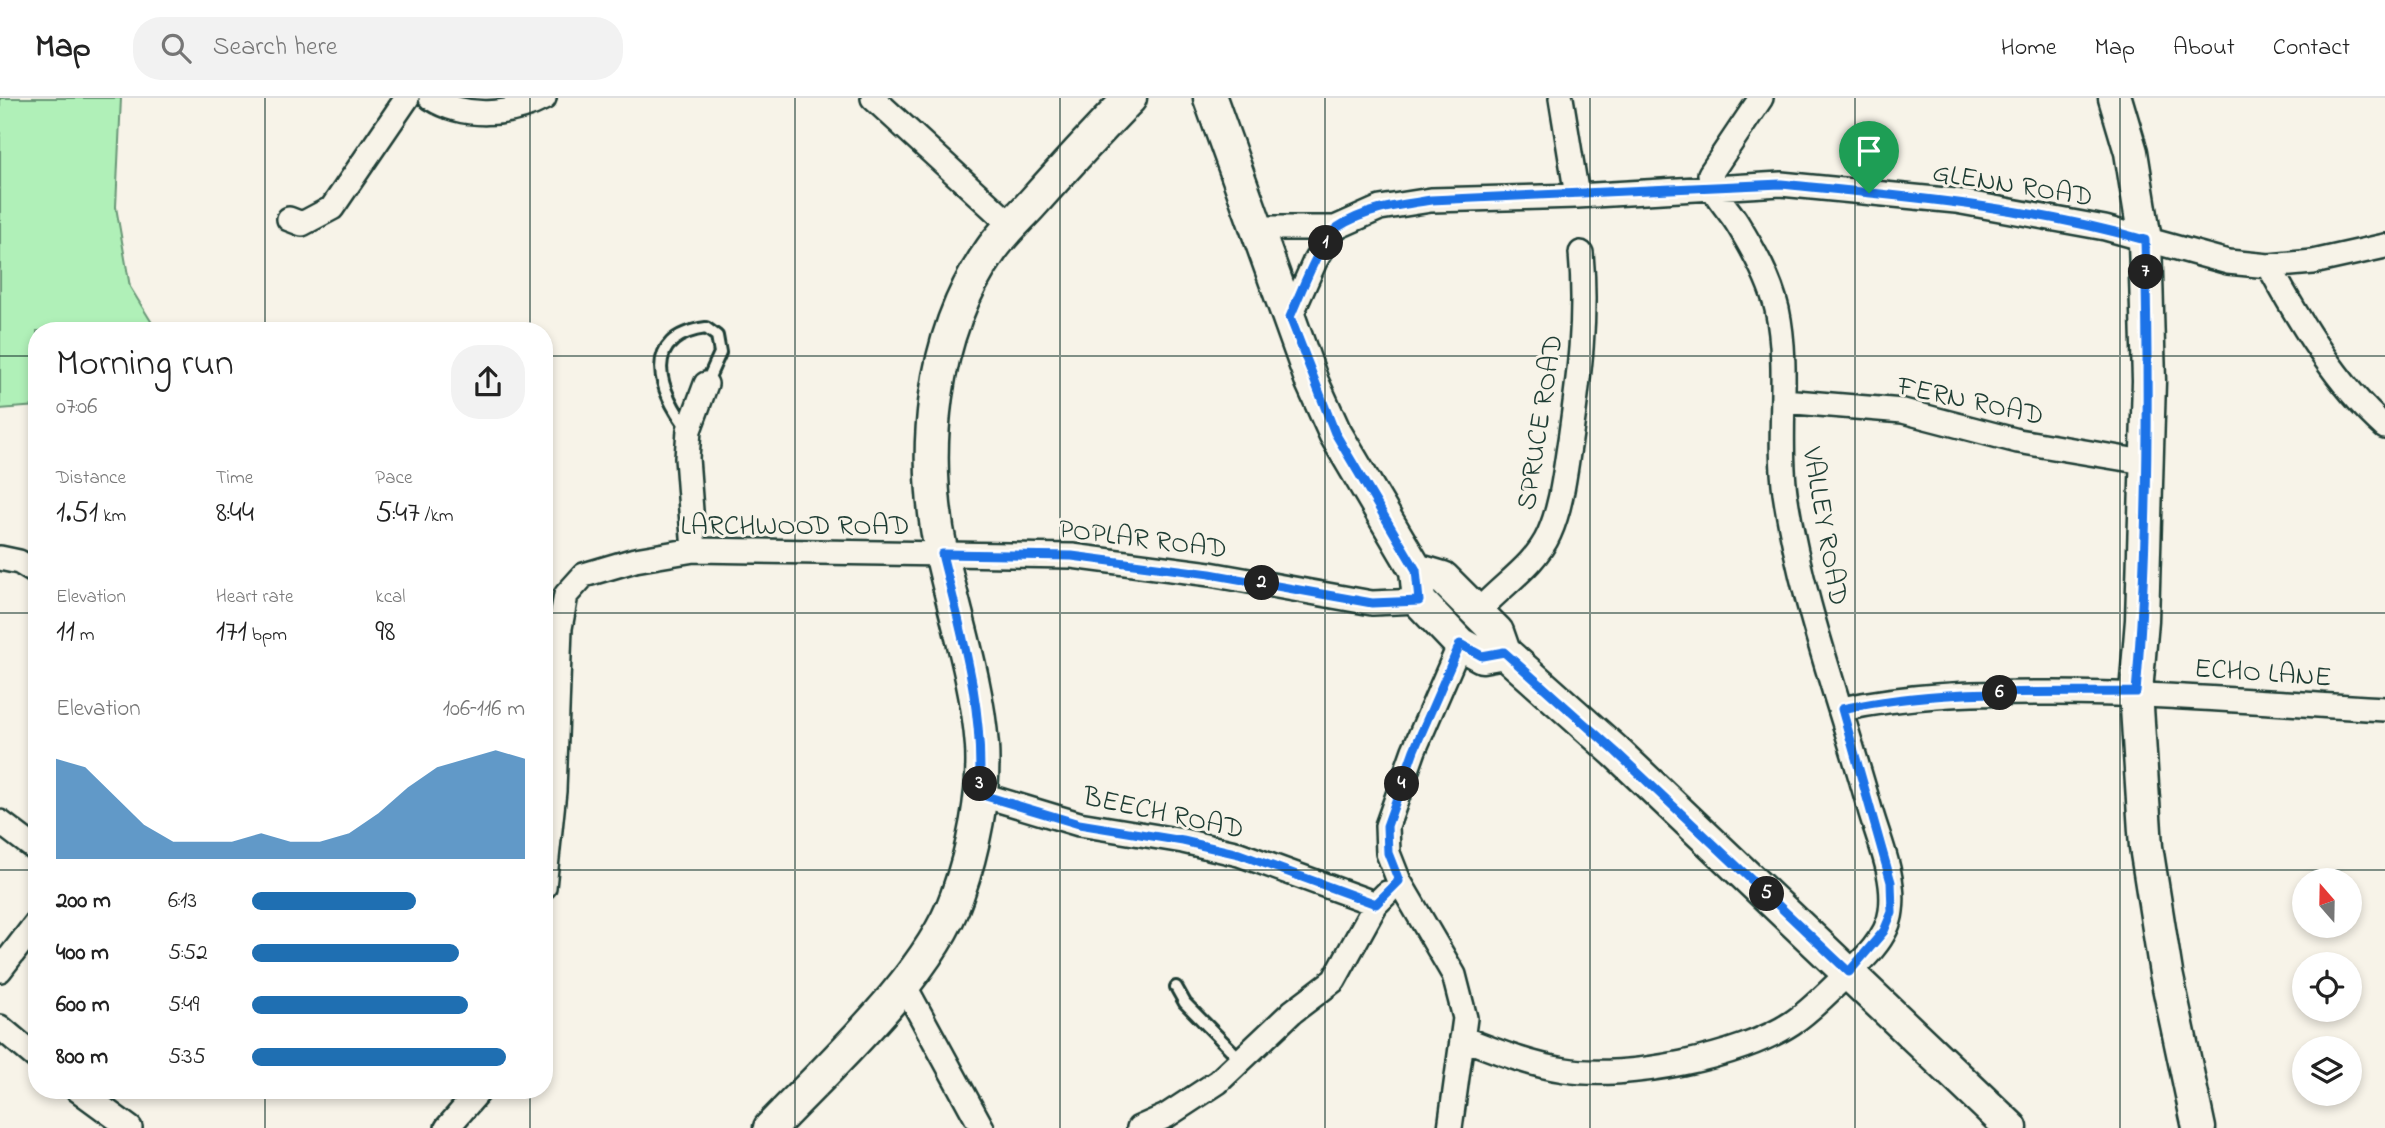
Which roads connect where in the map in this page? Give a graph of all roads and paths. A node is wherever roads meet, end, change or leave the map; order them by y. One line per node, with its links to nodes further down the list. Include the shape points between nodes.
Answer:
1 (407, 98): 12 (street, via 332,208 302,224)
2 (431, 98): 3 (street, via 445,107 490,114 527,107)
3 (544, 98)
4 (873, 98): 13 (street)
5 (1130, 98): 13 (street)
6 (1210, 98): 14 (street)
7 (1561, 98): 11 (street)
8 (1761, 98): 10 (street, via 1710,174)
9 (2115, 98): 16 (street, via 2131,152)
10 (1711, 187): 11 (street, GLENN ROAD); 16 (street, GLENN ROAD, via 1781,184 1956,201 2105,228); 22 (street, VALLEY ROAD, via 1736,221 1777,307)
11 (1577, 196): 15 (street, GLENN ROAD, via 1431,200 1380,208)
12 (289, 219)
13 (1012, 226): 27 (street, via 990,250 962,303 937,381 934,465)
14 (1258, 228): 15 (street, GLENN ROAD); 20 (street)
15 (1335, 228): 20 (street)
16 (2145, 240): 19 (street, GLENN ROAD, via 2228,262); 25 (street, via 2148,381)
17 (2385, 246): 19 (street, GLENN ROAD, via 2313,262)
18 (1581, 253): 32 (street, SPRUCE ROAD, via 1585,298 1581,358 1563,487 1549,536)
19 (2269, 266): 23 (street, via 2325,356)
20 (1290, 317): 30 (street, via 1335,433)
21 (706, 384): 24 (street); 24 (lane, via 720,353 717,336 706,328 686,331 671,343 661,363 662,386 670,407)
22 (1783, 401): 25 (street, FERN ROAD, via 1903,411 2018,441); 36 (street, VALLEY ROAD, via 1786,494 1812,619)
23 (2385, 427)
24 (689, 430): 26 (street)
25 (2144, 462): 35 (street)
26 (694, 550): 27 (street, LARCHWOOD ROAD); 39 (street, LARCHWOOD ROAD, via 584,575 566,595 560,628)
27 (942, 554): 31 (street, POPLAR ROAD, via 1072,556 1210,574 1372,603); 38 (street, via 972,674 982,748)
28 (0, 558): 29 (street)
29 (28, 568)
30 (1416, 570): 31 (street); 32 (street, via 1443,578)
31 (1419, 601): 33 (street)
32 (1477, 613): 34 (street, via 1497,632)
33 (1460, 644): 34 (street, via 1482,656); 42 (street, via 1387,826 1388,853)
34 (1504, 652): 46 (street)
35 (2136, 692): 36 (street, ECHO LANE, via 1977,693); 37 (street, ECHO LANE); 62 (street, via 2146,847 2166,973)
36 (1842, 709): 46 (street, VALLEY ROAD, via 1891,882 1892,912 1884,931)
37 (2385, 709)
38 (979, 794): 43 (street, BEECH ROAD, via 1079,824 1239,854); 47 (street, via 969,857 956,899 934,943)
39 (553, 801)
40 (0, 822): 41 (street)
41 (28, 843)
42 (1399, 881): 43 (street); 50 (street, via 1454,975 1465,1018)
43 (1376, 904): 52 (street, via 1334,980)
44 (28, 934): 45 (street)
45 (0, 970)
46 (1849, 972): 50 (street, VALLEY ROAD, via 1794,1022 1759,1042 1668,1065 1568,1071); 61 (street)
47 (903, 983): 57 (street); 58 (street)
48 (1177, 987): 52 (lane, via 1185,1003)
49 (0, 1027): 51 (street)
50 (1462, 1038): 60 (street)
51 (28, 1050)
52 (1241, 1060): 59 (street, via 1218,1082)
53 (90, 1099): 55 (street)
54 (472, 1099): 56 (street)
55 (130, 1128)
56 (447, 1128)
57 (770, 1128)
58 (982, 1128)
59 (1139, 1128)
60 (1450, 1128)
61 (2011, 1128)
62 (2199, 1128)

